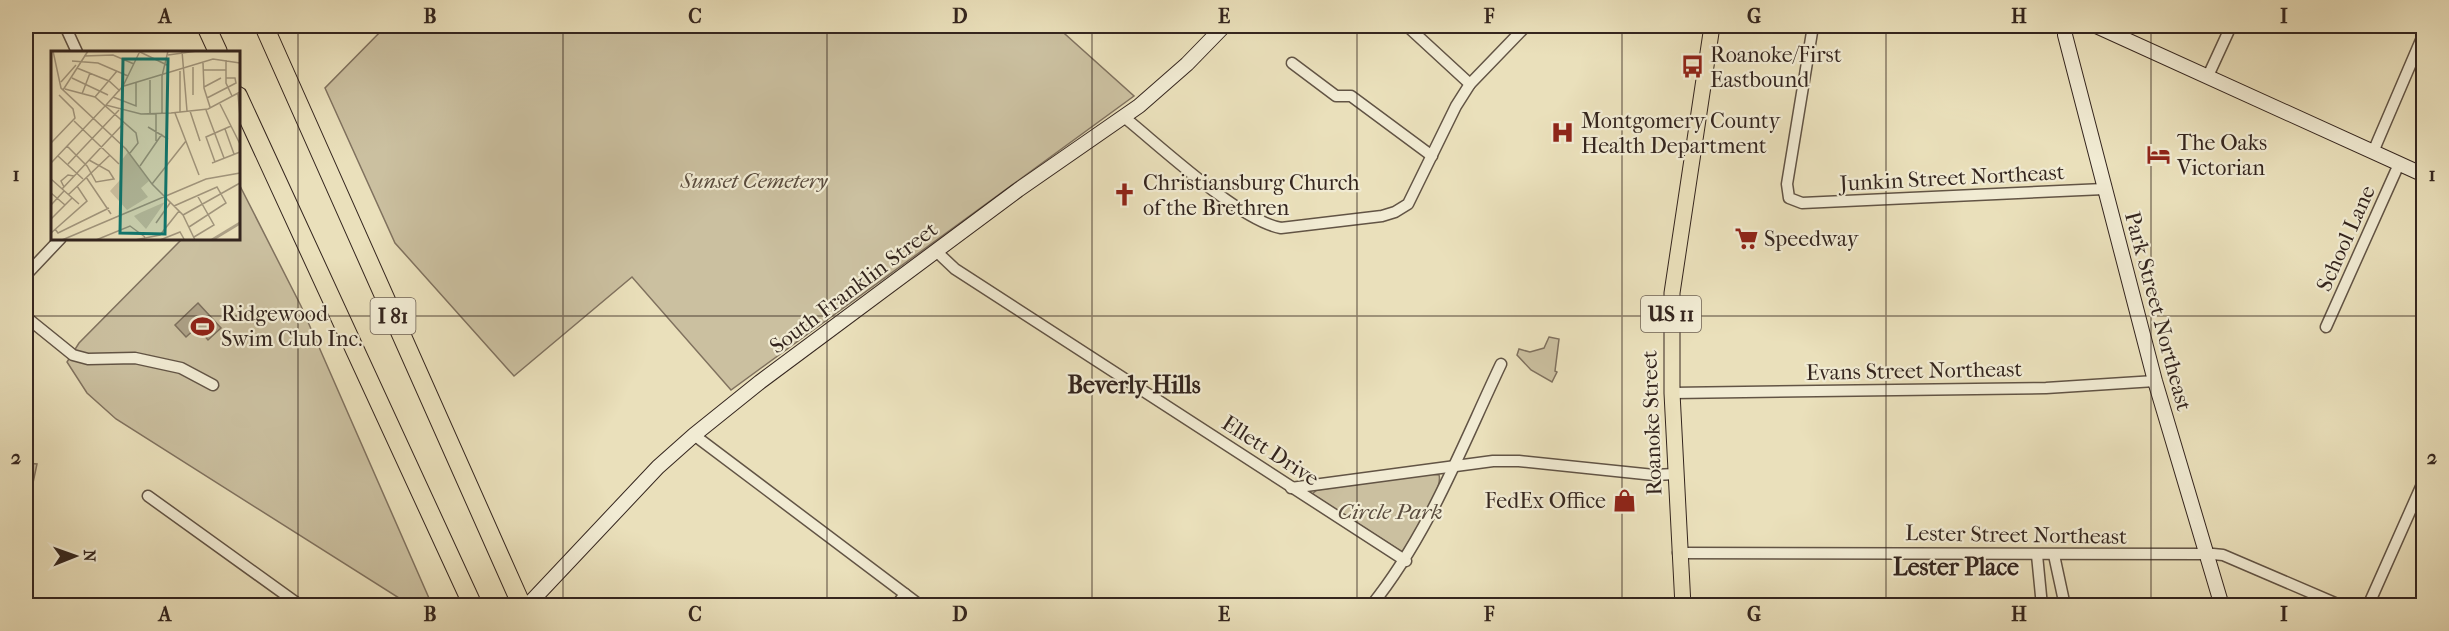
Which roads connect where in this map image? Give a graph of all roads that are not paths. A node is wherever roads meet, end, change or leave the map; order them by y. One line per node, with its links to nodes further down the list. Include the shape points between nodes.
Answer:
1 (65, 26): 13 (street)
2 (206, 26): 14 (highway)
3 (264, 26): 49 (highway, I 81)
4 (1224, 26): 19 (street, South Franklin Street, via 1187,64)
5 (1407, 26): 17 (street)
6 (1526, 26): 17 (street)
7 (1712, 26): 33 (main road, Roanoke Street / US 11, via 1675,261)
8 (1813, 26): 24 (street, Junkin Street Northeast, via 1787,184 1789,198 1802,203)
9 (2066, 26): 24 (street, Park Street Northeast, via 2065,35)
10 (2096, 26): 16 (street)
11 (2231, 26): 16 (street)
12 (2424, 33): 20 (street)
13 (77, 51)
14 (218, 51)
15 (1292, 63): 21 (street, via 1336,96 1351,96)
16 (2208, 76): 20 (street)
17 (1470, 84): 21 (street)
18 (240, 100): 48 (highway, I 81)
19 (1124, 117): 21 (street, via 1245,213 1281,228 1395,212 1408,204); 26 (street, South Franklin Street)
20 (2373, 152): 22 (street)
21 (1431, 156)
22 (2399, 164): 23 (street); 29 (street, School Lane)
23 (2424, 174)
24 (2104, 189): 31 (street, Park Street Northeast)
25 (59, 240): 27 (street)
26 (936, 251): 34 (street, South Franklin Street); 38 (street, Ellett Drive, via 955,269)
27 (26, 275)
28 (26, 317): 32 (street, via 73,355 88,359 135,358 182,368)
29 (2326, 327)
30 (1501, 364): 35 (street)
31 (2155, 381): 33 (street, Evans Street Northeast, via 2046,388); 43 (street, Park Street Northeast)
32 (213, 385)
33 (1672, 393): 36 (main road, Roanoke Street / US 11)
34 (694, 435): 45 (street); 50 (street, South Franklin Street, via 658,467)
35 (1452, 467): 36 (street, via 1519,461); 38 (street); 44 (street)
36 (1675, 474): 40 (main road, Roanoke Street / US 11)
37 (2424, 480): 58 (street)
38 (1291, 488): 44 (street, Ellett Drive)
39 (148, 496): 47 (street)
40 (1678, 553): 41 (street, Lester Street Northeast); 54 (main road, Roanoke Street / US 11)
41 (2037, 555): 42 (street, Lester Street Northeast); 55 (street)
42 (2054, 555): 43 (street, Lester Street Northeast); 56 (street)
43 (2206, 555): 46 (street, Lester Street Northeast, via 2223,555); 57 (street, Park Street Northeast)
44 (1406, 561): 53 (street)
45 (905, 594): 51 (street); 52 (street)
46 (2340, 605)
47 (301, 606)
48 (473, 606)
49 (522, 606)
50 (527, 606)
51 (896, 606)
52 (921, 606)
53 (1371, 606)
54 (1683, 606)
55 (2042, 606)
56 (2065, 606)
57 (2222, 606)
58 (2368, 606)

